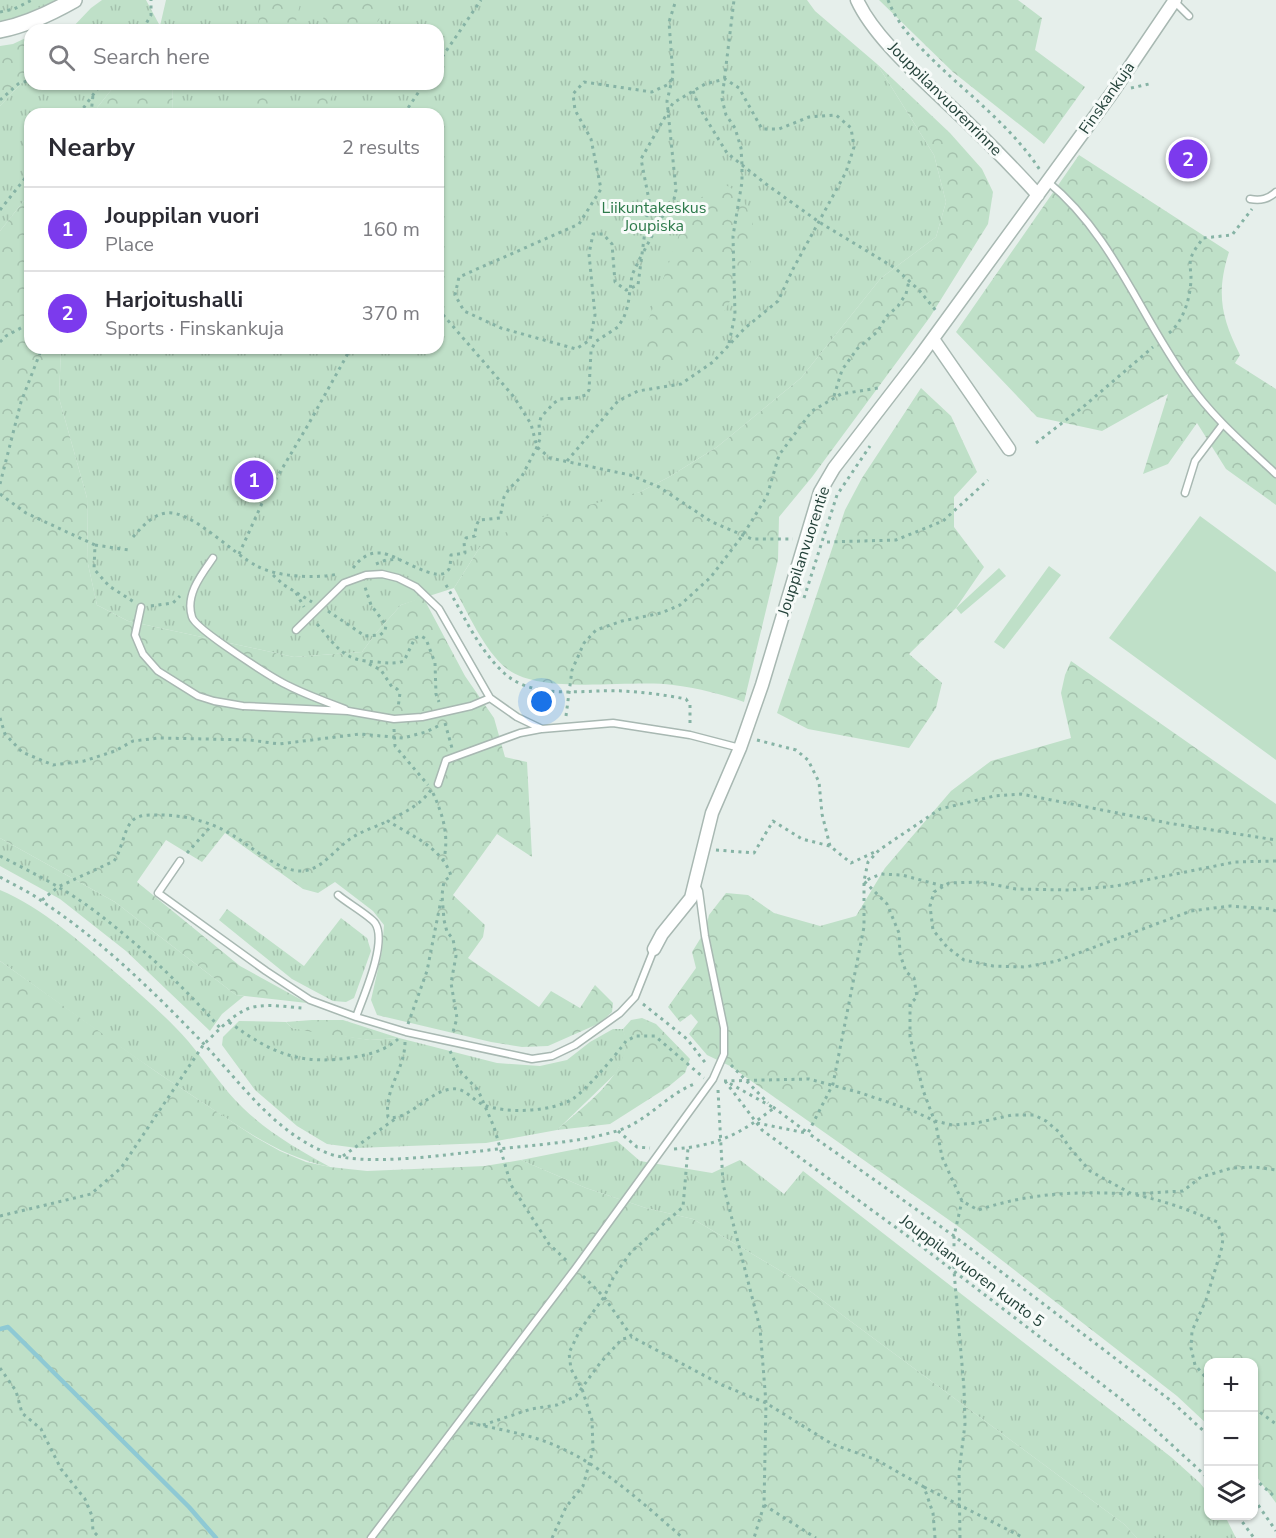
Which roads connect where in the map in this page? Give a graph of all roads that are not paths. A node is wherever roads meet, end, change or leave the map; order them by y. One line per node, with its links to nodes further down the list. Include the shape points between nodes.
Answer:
1 (74, 0): 5 (street)
2 (857, 0): 8 (street, Jouppilanvuorenrinne, via 864,15 913,70)
3 (1174, 1): 4 (lane); 6 (street, Finskankuja)
4 (1189, 16)
5 (0, 30)
6 (1047, 181): 8 (street, Finskankuja); 11 (lane, via 1064,194 1102,240 1188,383)
7 (1276, 192): 9 (lane, via 1258,201)
8 (1038, 195): 10 (street, Jouppilanvuorentie)
9 (1250, 199)
10 (933, 339): 12 (street); 21 (street, Jouppilanvuorentie, via 820,492)
11 (1223, 424): 13 (lane); 14 (lane, via 1195,461)
12 (1009, 449)
13 (1276, 474)
14 (1185, 493)
15 (213, 558): 19 (lane, via 189,603 192,620 286,685)
16 (141, 607): 19 (lane, via 135,635 143,654 158,671 198,696 243,706)
17 (296, 630): 18 (lane, via 344,583 366,575 398,578 416,587 439,609)
18 (490, 698): 19 (lane, via 422,717 396,719); 20 (lane)
19 (351, 712)
20 (542, 729): 21 (lane, via 613,723 690,735); 22 (lane, via 519,733 446,760)
21 (740, 748): 24 (street, Jouppilanvuorentie, via 712,813)
22 (438, 784)
23 (180, 861): 27 (lane, via 158,893 310,1000)
24 (694, 882): 26 (street, Jouppilanvuorentie, via 691,898); 28 (lane, via 699,891 724,1028 724,1054 713,1078 575,1269)
25 (338, 896): 27 (lane, via 375,924 380,937)
26 (654, 949): 27 (lane, via 635,997 620,1013 552,1056 532,1059 451,1043)
27 (356, 1017)
28 (371, 1538)

